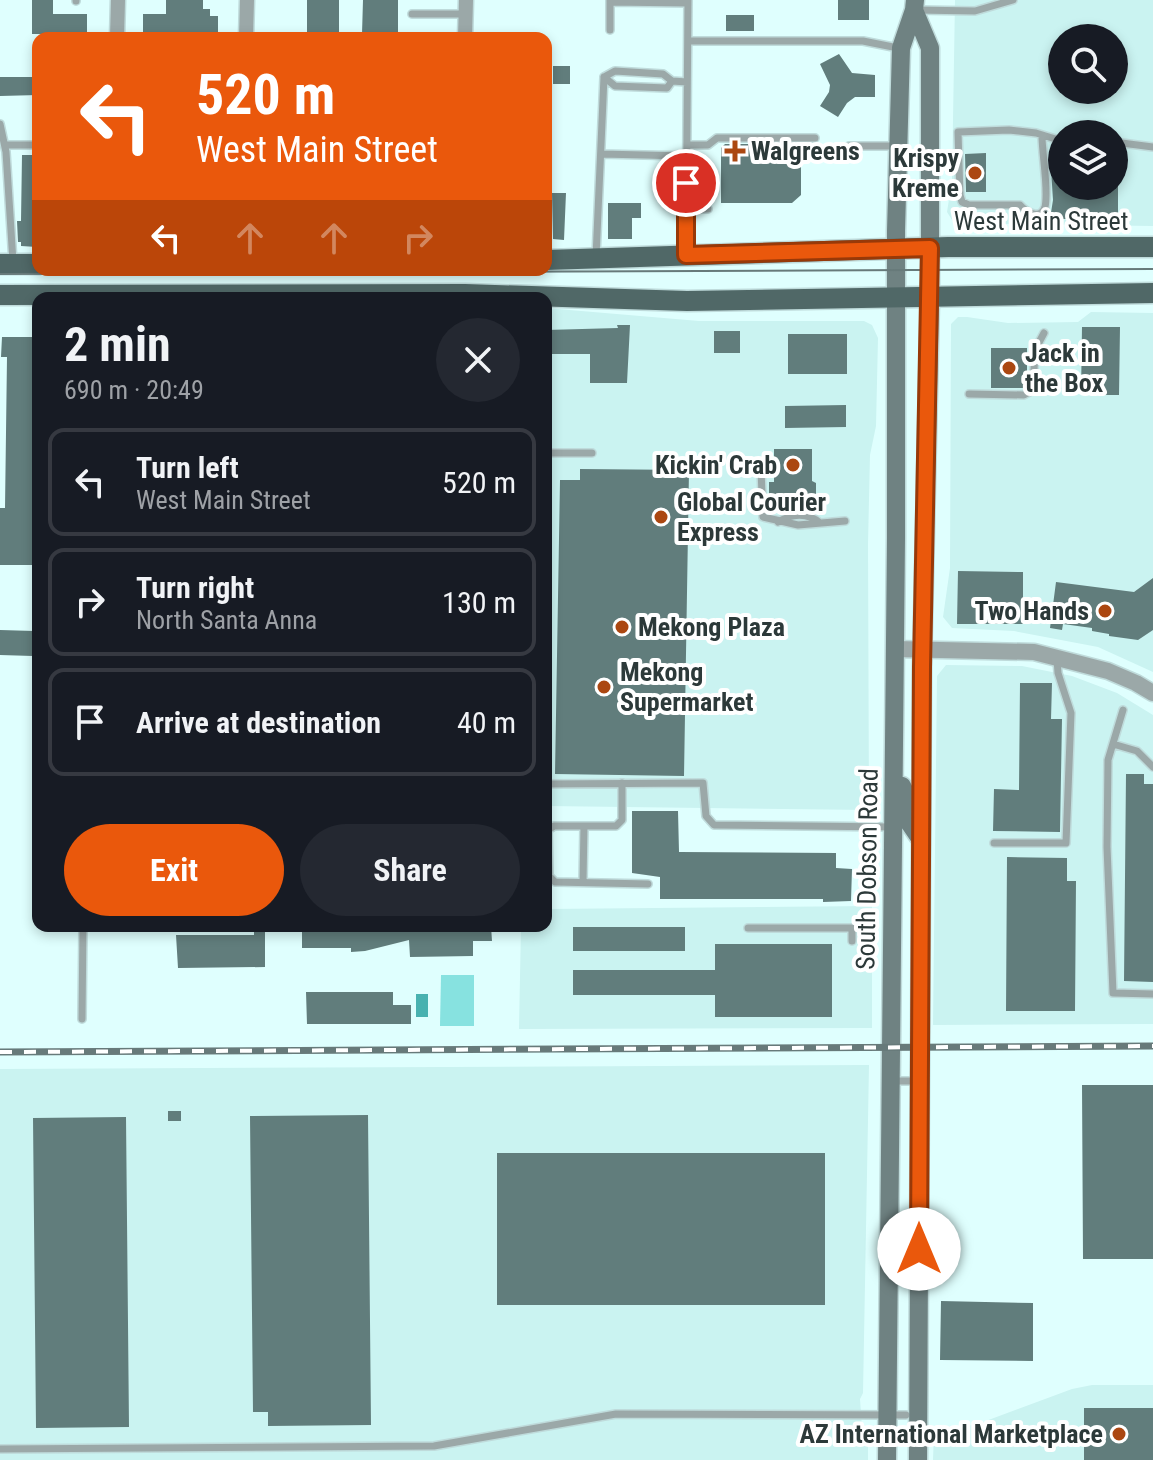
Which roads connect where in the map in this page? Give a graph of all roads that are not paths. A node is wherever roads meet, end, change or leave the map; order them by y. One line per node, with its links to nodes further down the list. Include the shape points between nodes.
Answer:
1 (118, 0): 10 (street)
2 (247, 0): 11 (street)
3 (1013, 0): 6 (lane, via 975,11)
4 (610, 1): 5 (lane); 9 (lane)
5 (688, 2): 13 (lane)
6 (914, 5): 14 (main road, South Dobson Road); 37 (main road, South Dobson Road, via 930,48)
7 (466, 7): 8 (lane); 12 (street)
8 (412, 14)
9 (610, 30)
10 (117, 32)
11 (246, 32)
12 (465, 32)
13 (688, 41): 14 (lane, via 863,41); 17 (lane)
14 (901, 48): 27 (main road, South Dobson Road)
15 (604, 77): 16 (lane, via 615,71 663,74); 16 (lane, via 615,86 667,88); 29 (lane)
16 (672, 81): 17 (lane)
17 (687, 82): 25 (lane)
18 (0, 124): 23 (lane)
19 (1042, 136): 19 (lane, via 1009,130 958,132 962,202 1020,205 1035,214 1045,208); 21 (lane)
20 (815, 138): 25 (lane, via 717,138 708,145)
21 (1048, 138)
22 (1128, 144): 28 (lane)
23 (5, 145): 24 (lane); 31 (lane)
24 (32, 145)
25 (687, 145): 30 (lane)
26 (849, 146): 27 (lane)
27 (898, 146): 38 (main road, South Dobson Road)
28 (1153, 147)
29 (601, 154): 30 (lane); 40 (lane)
30 (687, 156): 32 (lane)
31 (4, 195): 35 (lane)
32 (686, 209): 33 (lane); 39 (lane)
33 (708, 209)
34 (0, 217): 35 (lane)
35 (12, 217): 42 (lane)
36 (1153, 247): 37 (main road, West Main Street)
37 (930, 248): 38 (main road, West Main Street); 45 (main road, South Dobson Road)
38 (896, 249): 39 (main road, West Main Street); 44 (main road, South Dobson Road)
39 (686, 255): 40 (main road, West Main Street)
40 (596, 259): 41 (main road, West Main Street)
41 (552, 260)
42 (7, 264): 43 (main road)
43 (32, 264)
44 (895, 288): 45 (main road); 49 (main road, via 687,301); 56 (main road, South Dobson Road)
45 (930, 288): 46 (main road); 57 (main road, South Dobson Road)
46 (1153, 293)
47 (0, 295): 48 (main road)
48 (32, 295)
49 (552, 297)
50 (1044, 333): 51 (lane, via 1035,350 1033,390 1024,395)
51 (969, 394)
52 (552, 453): 53 (lane)
53 (592, 453)
54 (761, 470): 55 (lane, via 763,517 798,525)
55 (845, 521)
56 (895, 649): 57 (street); 65 (main road, South Dobson Road)
57 (923, 649): 58 (street); 69 (main road, South Dobson Road)
58 (1057, 656): 59 (street, via 1108,671); 70 (lane, via 1071,713 1066,843)
59 (1153, 693)
60 (1123, 710): 61 (lane)
61 (1113, 744): 62 (lane, via 1137,751); 77 (lane, via 1108,760 1107,847 1113,993)
62 (1153, 767)
63 (622, 783): 64 (lane); 66 (lane, via 622,820 616,826); 68 (lane, via 703,783 706,816 714,825)
64 (552, 784)
65 (894, 784): 68 (main road, South Dobson Road); 69 (main road, via 906,794 908,821)
66 (584, 826): 67 (lane); 72 (lane)
67 (552, 827)
68 (893, 827): 79 (main road, South Dobson Road)
69 (921, 840): 80 (main road, South Dobson Road)
70 (994, 843)
71 (552, 879): 72 (lane)
72 (583, 882): 73 (lane)
73 (648, 884)
74 (748, 928): 76 (lane, via 852,928)
75 (83, 932): 78 (lane)
76 (852, 941)
77 (1153, 994)
78 (82, 1019)
79 (891, 1081): 80 (lane); 81 (main road, South Dobson Road)
80 (920, 1081): 84 (main road, South Dobson Road)
81 (897, 1414): 82 (lane, via 616,1414 434,1446); 83 (main road, South Dobson Road)
82 (0, 1449)
83 (887, 1460)
84 (918, 1460)

